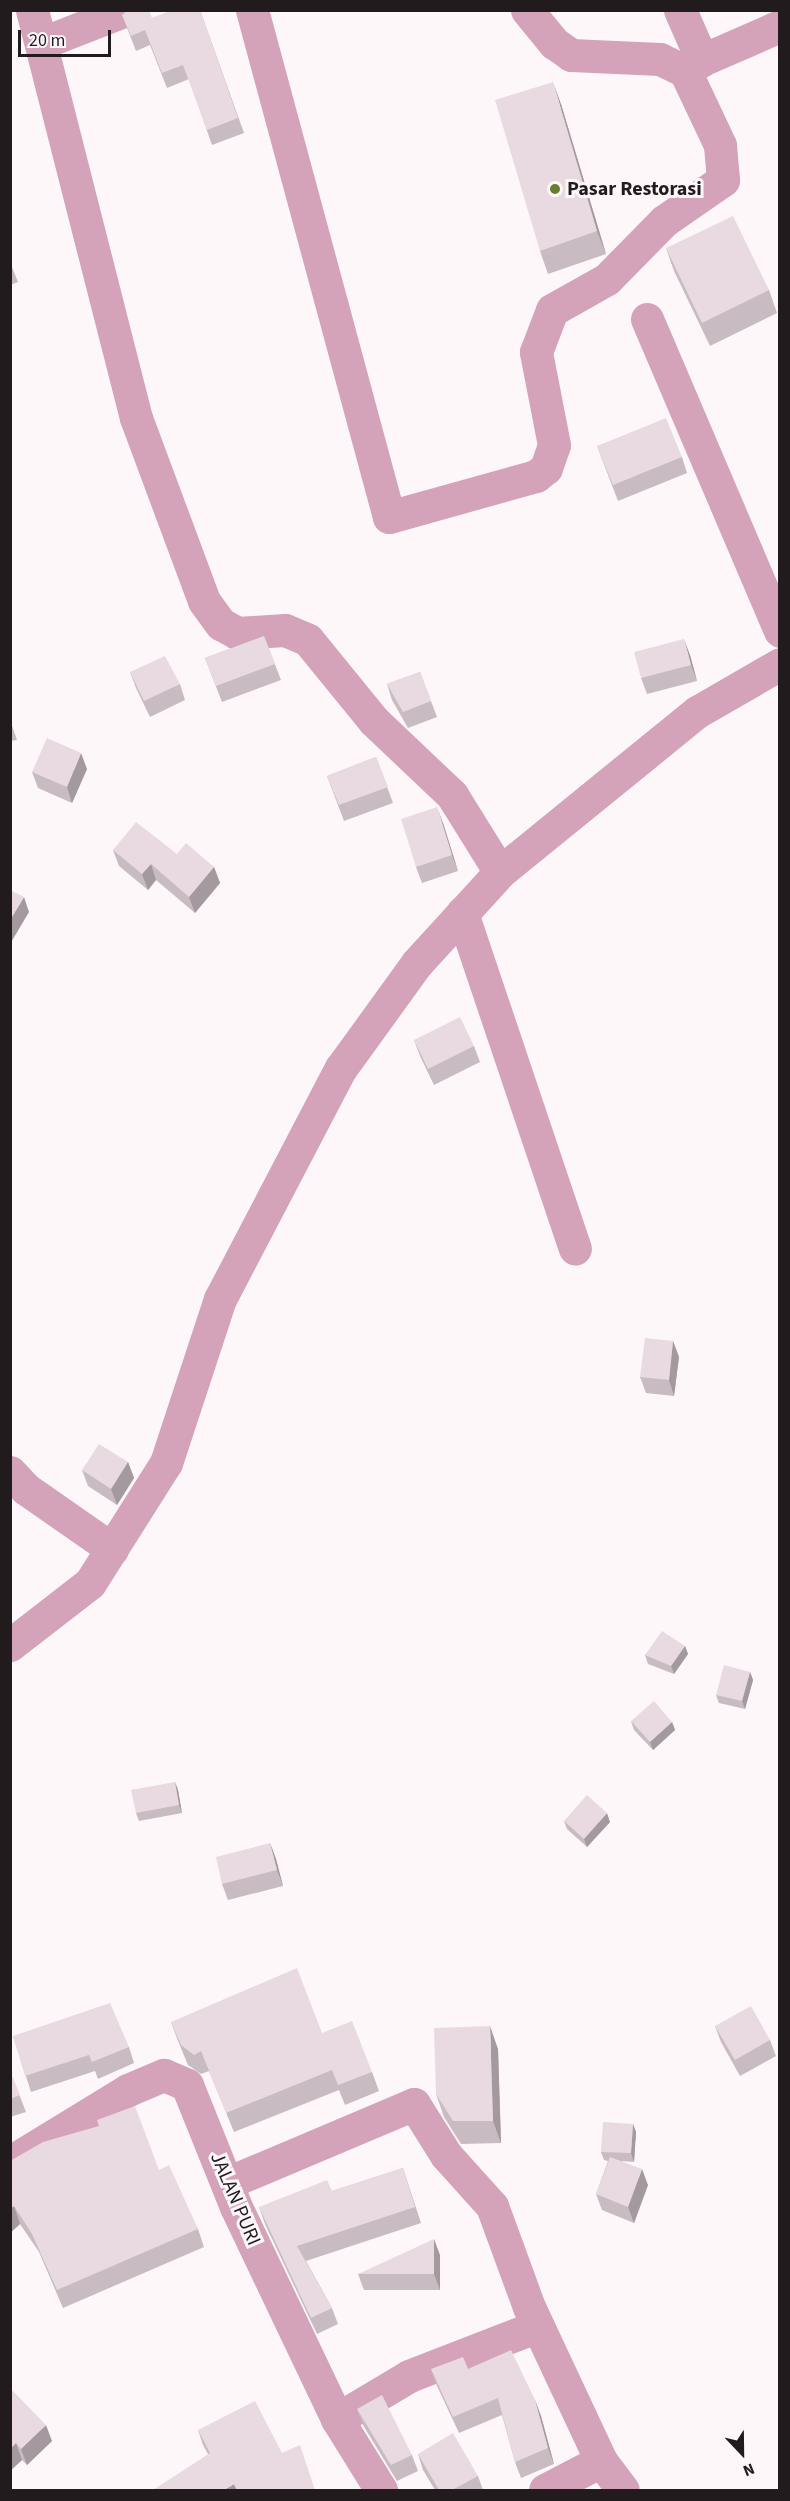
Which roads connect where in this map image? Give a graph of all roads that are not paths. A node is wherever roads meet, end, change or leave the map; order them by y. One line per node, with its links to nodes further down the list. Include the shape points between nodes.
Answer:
1 (32, 10): 7 (street)
2 (126, 10): 7 (street)
3 (252, 10): 8 (street, via 389,517 536,476 546,468 554,446 536,352 552,310 607,279 664,221 723,180 720,146)
4 (527, 10): 8 (street, via 554,44 571,55 660,59)
5 (680, 10): 8 (street)
6 (780, 26): 8 (street)
7 (42, 43): 12 (street, via 136,418 204,601 221,624 237,633 285,630 308,640 374,721 452,795)
8 (693, 65)
9 (647, 319): 10 (street)
10 (780, 631)
11 (780, 664): 12 (street, via 697,712)
12 (500, 872): 13 (street)
13 (462, 913): 14 (street); 16 (street, via 417,963 313,1117 220,1299 166,1463)
14 (575, 1248)
15 (10, 1472): 16 (street, via 26,1490)
16 (112, 1549): 17 (street, via 90,1583)
17 (10, 1645)
18 (10, 2162): 19 (street, JALAN PURI, via 62,2126 164,2075 187,2085 197,2101)
19 (227, 2183): 20 (street, via 414,2104 446,2155 492,2206); 21 (street, JALAN PURI)
20 (538, 2326): 21 (street, via 409,2376); 22 (street)
21 (337, 2419): 23 (street, JALAN PURI)
22 (601, 2461): 24 (street); 25 (street)
23 (381, 2490)
24 (545, 2490)
25 (623, 2490)

